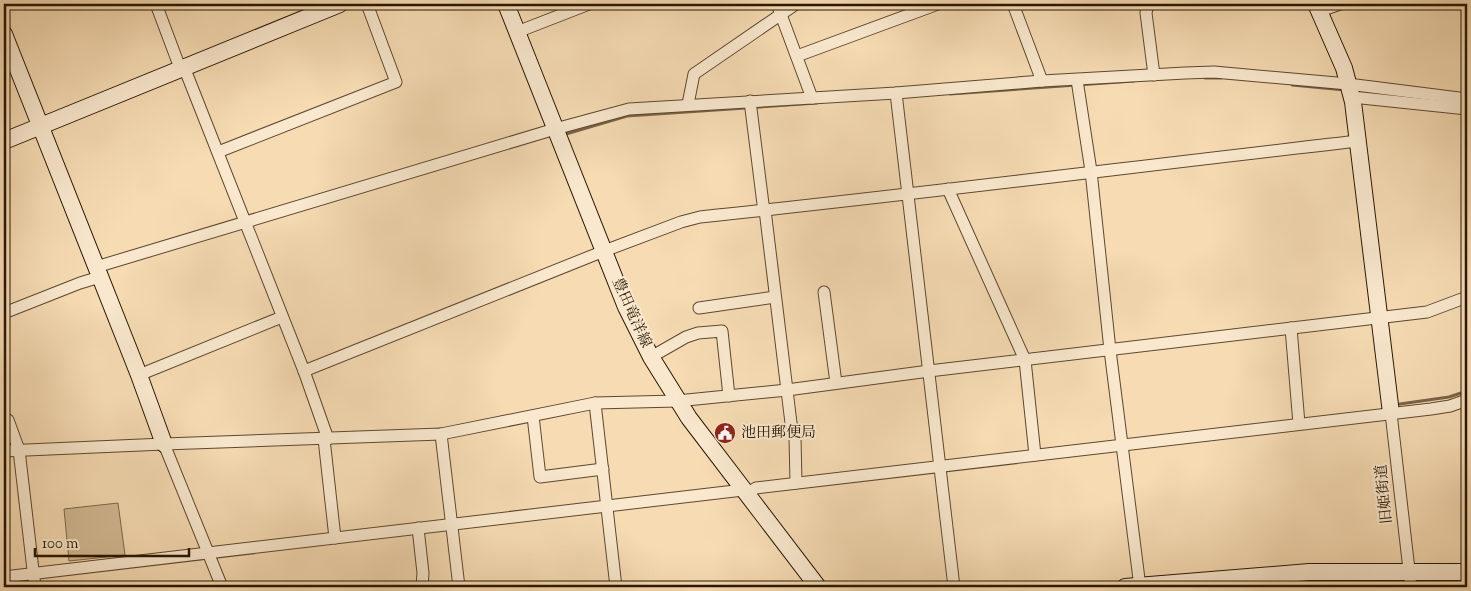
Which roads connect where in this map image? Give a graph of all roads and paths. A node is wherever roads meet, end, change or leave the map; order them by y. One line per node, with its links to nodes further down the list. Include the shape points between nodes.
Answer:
1 (156, 4): 16 (street)
2 (340, 4): 16 (street)
3 (367, 4): 31 (street, via 396,82)
4 (506, 4): 13 (street, 豊田竜洋線)
5 (589, 4): 13 (street)
6 (796, 4): 11 (street)
7 (938, 4): 15 (street)
8 (1013, 4): 19 (street)
9 (1148, 4): 17 (street, via 1146,13)
10 (1340, 4): 12 (street)
11 (779, 8): 15 (street); 25 (street, via 694,74)
12 (1318, 8): 20 (street, via 1344,68)
13 (517, 32): 28 (street, 豊田竜洋線)
14 (4, 34): 27 (street)
15 (797, 56): 22 (street)
16 (182, 68): 27 (street); 31 (street)
17 (1154, 75): 18 (street); 20 (street, via 1214,72)
18 (1077, 80): 19 (street); 32 (street)
19 (1042, 81): 21 (street)
20 (1350, 91): 23 (street); 26 (street); 30 (street)
21 (896, 93): 22 (street); 34 (street)
22 (812, 98): 24 (street)
23 (1467, 99)
24 (750, 102): 25 (street); 35 (street)
25 (688, 104): 28 (street, via 628,109)
26 (1467, 109)
27 (41, 126): 29 (street); 38 (street)
28 (555, 129): 36 (street); 37 (street, 豊田竜洋線)
29 (4, 141)
30 (1358, 141): 32 (street); 45 (street)
31 (218, 152): 36 (street)
32 (1091, 171): 33 (street); 47 (street)
33 (948, 188): 34 (street); 49 (street)
34 (908, 194): 35 (street); 51 (street)
35 (765, 210): 37 (street, via 680,222); 40 (street)
36 (245, 223): 38 (street); 44 (street)
37 (604, 251): 48 (street, 豊田竜洋線, via 626,307); 50 (street)
38 (98, 272): 43 (street, via 80,283); 52 (street)
39 (824, 292): 53 (street)
40 (776, 297): 42 (street); 54 (street)
41 (1467, 298): 45 (street, via 1427,312)
42 (699, 308)
43 (4, 313)
44 (282, 317): 50 (street); 52 (street)
45 (1379, 317): 46 (street); 59 (street)
46 (1290, 328): 47 (street); 62 (street)
47 (1110, 350): 49 (street); 66 (street)
48 (651, 357): 55 (street, via 686,337 722,331); 57 (street, 豊田竜洋線)
49 (1024, 360): 51 (street); 69 (street)
50 (304, 371): 64 (street)
51 (929, 371): 53 (street); 70 (street)
52 (140, 375): 65 (street)
53 (836, 383): 54 (street)
54 (786, 390): 55 (street); 72 (street, via 795,437)
55 (729, 396): 57 (street)
56 (1467, 400): 59 (street, via 1450,406)
57 (677, 402): 58 (street); 73 (street, 豊田竜洋線)
58 (595, 403): 60 (street); 71 (street)
59 (1392, 413): 62 (street); 82 (street, 旧姫街道)
60 (533, 416): 63 (street); 71 (street, via 540,477)
61 (8, 420): 67 (street)
62 (1298, 424): 66 (street)
63 (441, 434): 64 (street); 75 (street)
64 (326, 439): 65 (street); 77 (street)
65 (164, 444): 67 (street); 78 (street)
66 (1122, 444): 69 (street); 90 (street)
67 (19, 450): 68 (street); 80 (street)
68 (4, 451)
69 (1035, 455): 70 (street)
70 (940, 466): 72 (street); 89 (street)
71 (603, 469): 74 (street)
72 (796, 483): 73 (street)
73 (744, 492): 74 (street); 88 (street, 豊田竜洋線)
74 (607, 506): 75 (street); 87 (street)
75 (452, 524): 76 (street); 86 (street)
76 (418, 528): 77 (street); 85 (street)
77 (335, 538): 78 (street)
78 (209, 553): 80 (street); 84 (street)
79 (1467, 572): 82 (street)
80 (34, 574): 81 (street); 83 (street)
81 (4, 578)
82 (1410, 579): 90 (street, via 1309,572)
83 (35, 587)
84 (222, 587)
85 (422, 587)
86 (459, 587)
87 (616, 587)
88 (818, 587)
89 (954, 587)
90 (1135, 587)

